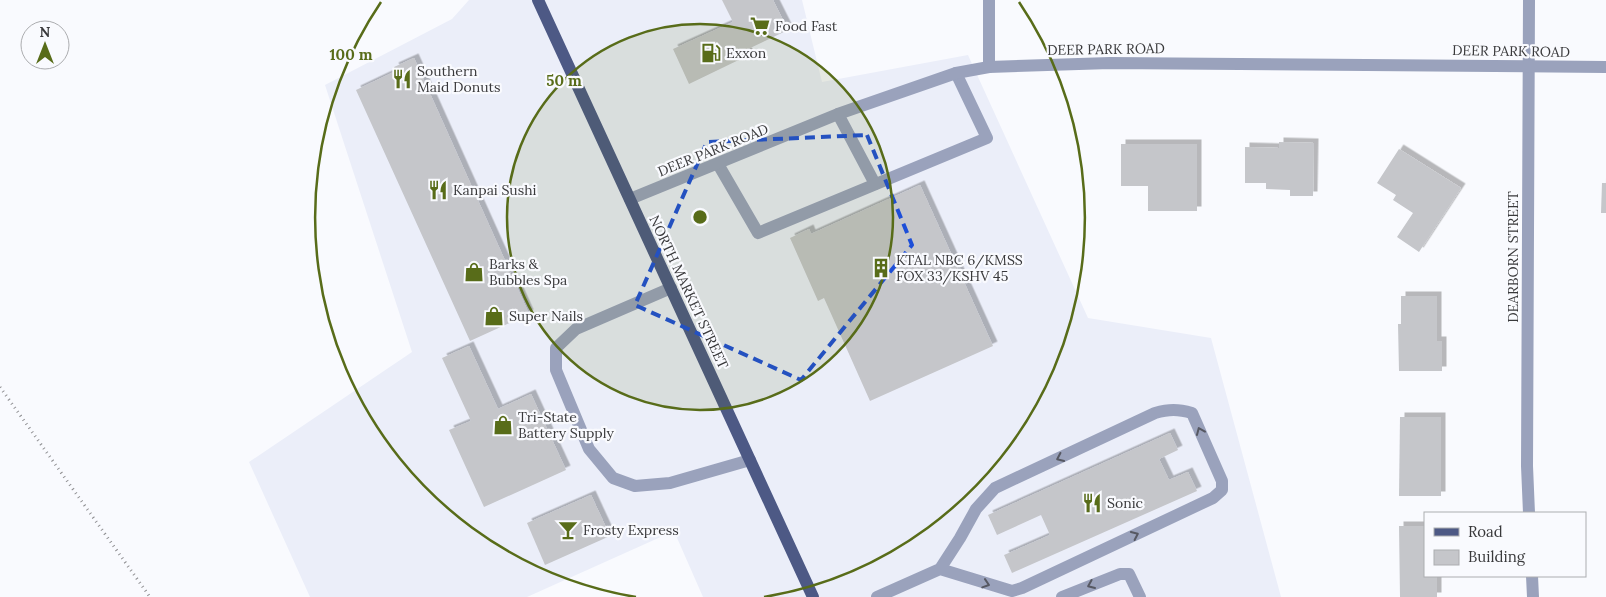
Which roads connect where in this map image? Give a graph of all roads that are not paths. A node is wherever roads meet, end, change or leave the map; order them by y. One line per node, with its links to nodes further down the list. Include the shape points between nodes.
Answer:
1 (538, 0): 11 (main road, NORTH MARKET STREET)
2 (989, 0): 5 (street)
3 (1529, 0): 4 (street, DEARBORN STREET)
4 (1528, 66): 5 (street, DEER PARK ROAD, via 1110,63); 6 (street, DEER PARK ROAD); 14 (street, DEARBORN STREET)
5 (989, 67): 7 (street, DEER PARK ROAD)
6 (1606, 67)
7 (956, 73): 8 (street, DEER PARK ROAD); 10 (street, via 987,138)
8 (838, 114): 9 (street, DEER PARK ROAD); 10 (street)
9 (718, 164): 10 (street, via 758,233); 11 (street, DEER PARK ROAD)
10 (875, 184)
11 (630, 199): 12 (main road, NORTH MARKET STREET)
12 (671, 288): 13 (main road, NORTH MARKET STREET); 13 (street, via 576,329 556,348 556,370 589,449 613,478 634,486 670,483)
13 (750, 460): 17 (main road, NORTH MARKET STREET)
14 (1529, 512)
15 (940, 569): 15 (street, one-way to 15, via 1012,592 1213,498 1222,490 1222,481 1192,413 1181,409 1155,413 996,488 976,509); 18 (street)
16 (1532, 577): 21 (street)
17 (812, 597)
18 (877, 597)
19 (1062, 597): 20 (street, one-way to 19, via 1129,574 1114,575)
20 (1140, 597)
21 (1532, 597)

